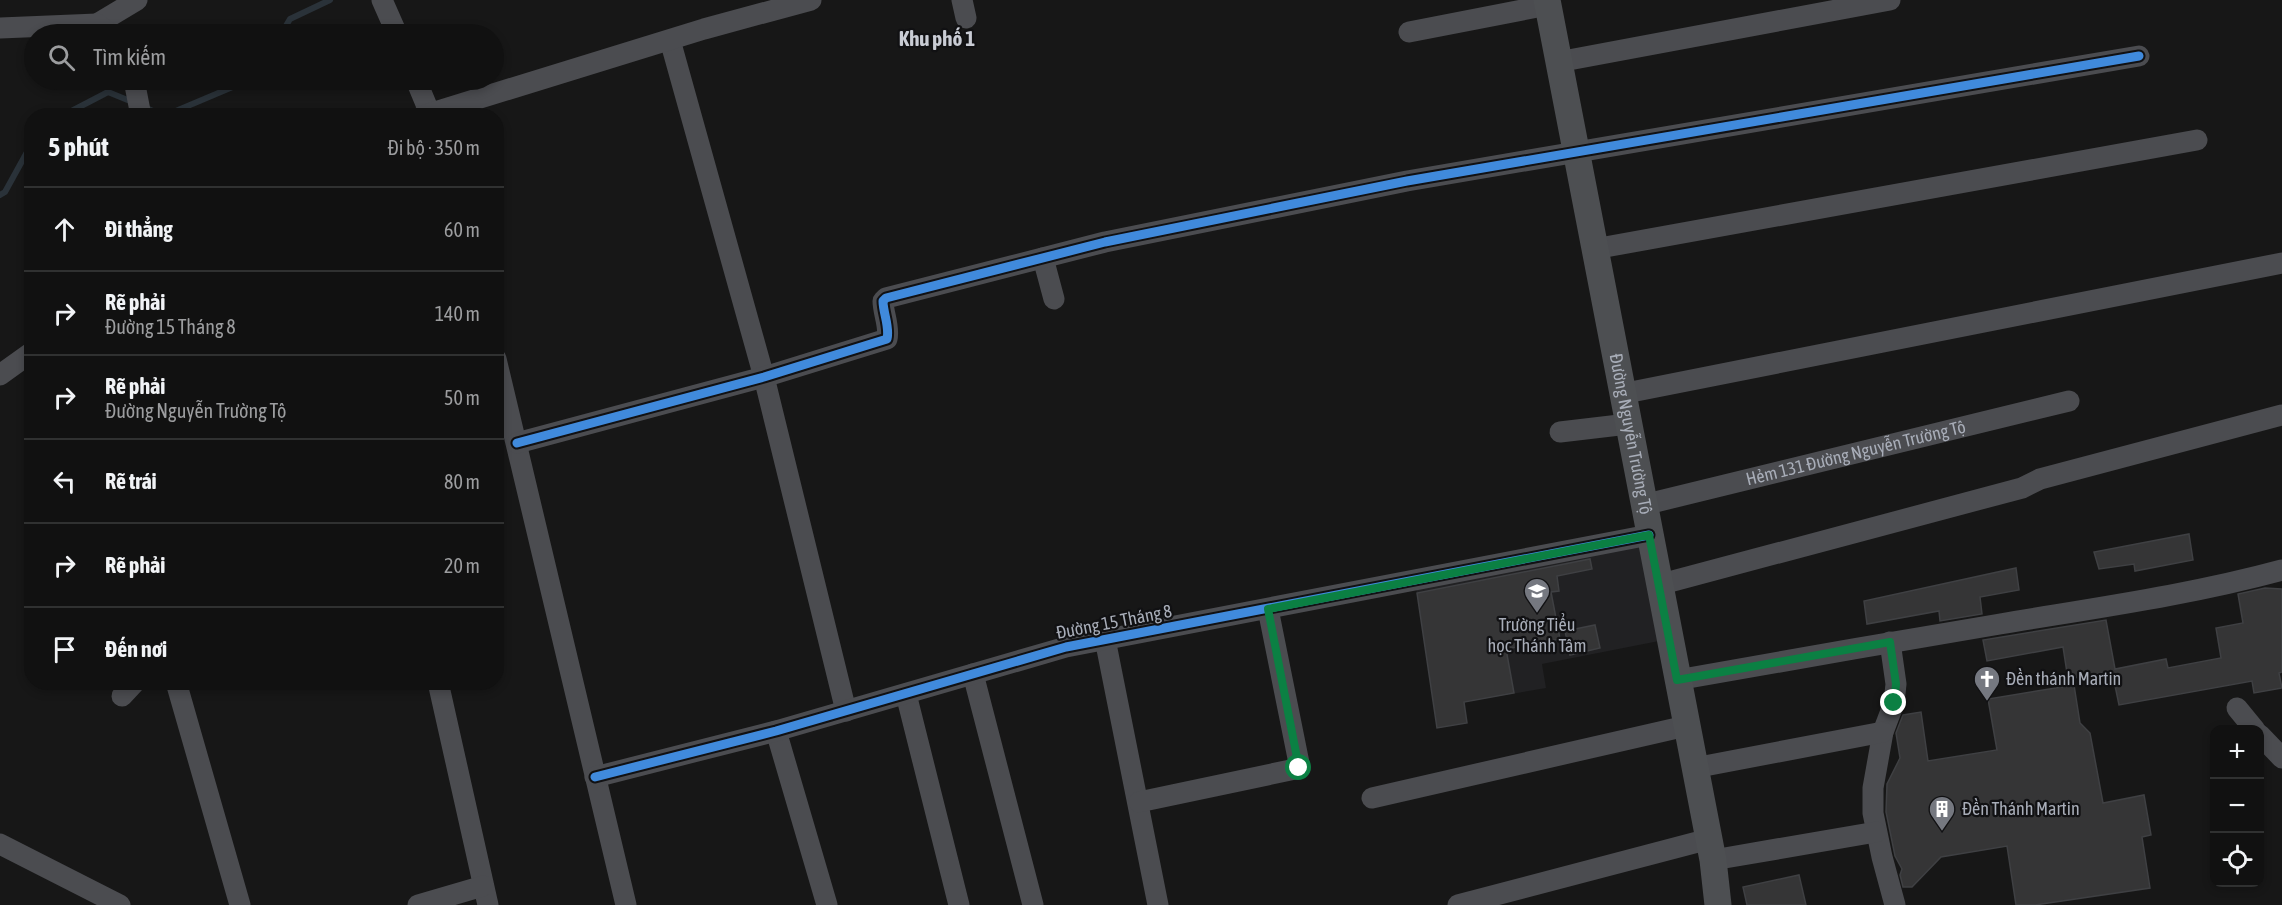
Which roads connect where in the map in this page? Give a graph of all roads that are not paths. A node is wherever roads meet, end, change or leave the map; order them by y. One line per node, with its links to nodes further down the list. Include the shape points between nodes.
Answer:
1 (137, 0): 6 (street)
2 (382, 0): 7 (street)
3 (811, 0): 11 (street)
4 (1890, 0): 13 (street)
5 (1547, 2): 10 (street); 13 (main road, Đường Nguyễn Trường Tộ)
6 (110, 24)
7 (393, 24)
8 (0, 28): 9 (street)
9 (24, 28)
10 (1409, 32)
11 (670, 40): 18 (street); 27 (street)
12 (2139, 56): 20 (street)
13 (1558, 62): 20 (main road, Đường Nguyễn Trường Tộ)
14 (136, 90): 16 (street)
15 (419, 90): 17 (street)
16 (139, 108)
17 (425, 108)
18 (450, 108)
19 (2197, 140): 21 (street)
20 (1575, 151): 21 (main road, Đường Nguyễn Trường Tộ); 22 (street, via 1384,185)
21 (1594, 249): 29 (main road, Đường Nguyễn Trường Tộ)
22 (1043, 258): 24 (street); 27 (street, via 886,298 883,306 887,339)
23 (2282, 263): 29 (street)
24 (1054, 299)
25 (24, 358): 26 (street)
26 (0, 375)
27 (764, 377): 34 (street); 48 (street)
28 (504, 391): 34 (street)
29 (1622, 394): 32 (main road, Đường Nguyễn Trường Tộ)
30 (2069, 401): 35 (street, Hẻm 131 Đường Nguyễn Trường Tộ)
31 (2282, 415): 38 (street)
32 (1628, 424): 33 (street); 35 (main road, Đường Nguyễn Trường Tộ)
33 (1560, 432)
34 (517, 443): 56 (street)
35 (1643, 505): 36 (main road, Đường Nguyễn Trường Tộ)
36 (1649, 535): 38 (main road, Đường Nguyễn Trường Tộ); 39 (street, Đường 15 Tháng 8)
37 (2282, 570): 41 (street, via 2158,598)
38 (1658, 585): 43 (main road, Đường Nguyễn Trường Tộ)
39 (1268, 609): 40 (street, Đường 15 Tháng 8); 58 (street, via 1299,768)
40 (1105, 639): 42 (street, Đường 15 Tháng 8); 58 (street)
41 (1890, 642): 43 (street); 52 (street, via 1896,684 1894,703)
42 (973, 674): 46 (street, Đường 15 Tháng 8); 69 (street)
43 (1677, 680): 50 (main road, Đường Nguyễn Trường Tộ)
44 (178, 690): 64 (street)
45 (440, 690): 62 (street)
46 (906, 694): 48 (street, Đường 15 Tháng 8); 68 (street)
47 (2237, 708): 49 (street)
48 (846, 711): 51 (street, Đường 15 Tháng 8)
49 (2252, 725)
50 (1686, 726): 55 (main road, Đường Nguyễn Trường Tộ); 57 (street)
51 (776, 731): 56 (street, Đường 15 Tháng 8); 67 (street)
52 (1883, 732): 55 (street); 59 (street, via 1873,788)
53 (2264, 740): 54 (street)
54 (2282, 758)
55 (1694, 768): 61 (main road, Đường Nguyễn Trường Tộ)
56 (595, 777): 66 (street)
57 (1372, 798)
58 (1139, 802): 70 (street)
59 (1876, 832): 61 (street); 73 (street)
60 (0, 844): 63 (street)
61 (1711, 850): 71 (street); 72 (main road, Đường Nguyễn Trường Tộ)
62 (486, 896): 65 (street)
63 (120, 905)
64 (240, 905)
65 (418, 905)
66 (626, 905)
67 (827, 905)
68 (959, 905)
69 (1033, 905)
70 (1158, 905)
71 (1458, 905)
72 (1718, 905)
73 (1895, 905)

